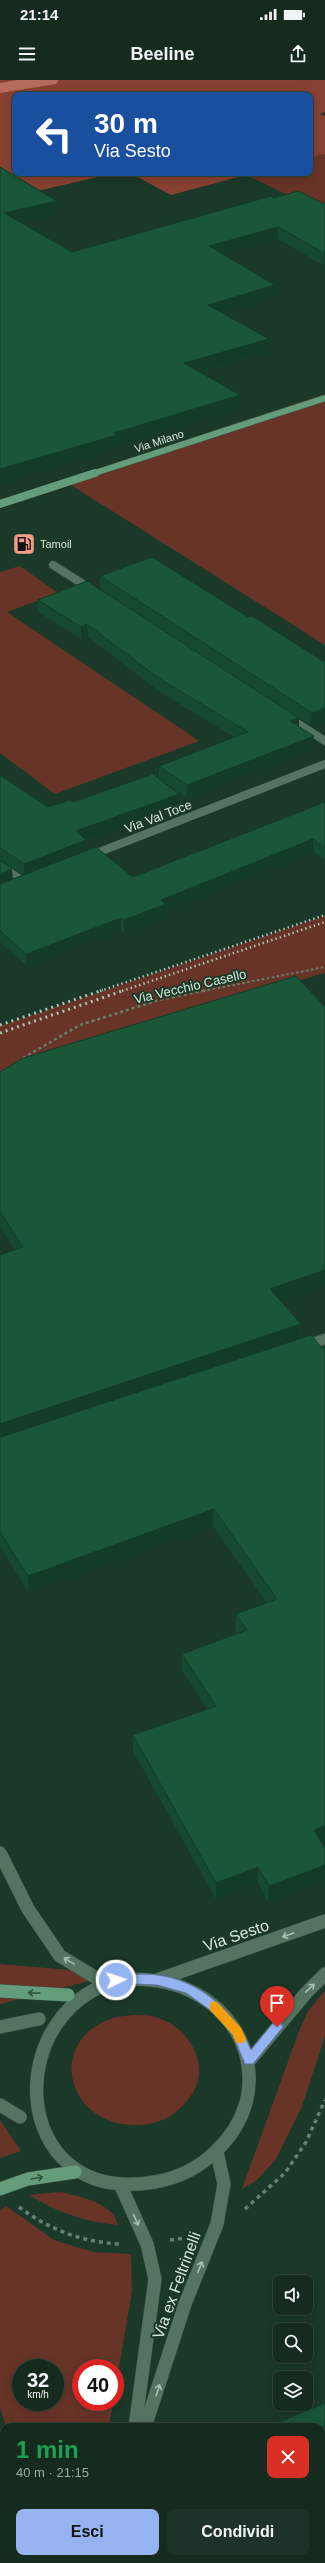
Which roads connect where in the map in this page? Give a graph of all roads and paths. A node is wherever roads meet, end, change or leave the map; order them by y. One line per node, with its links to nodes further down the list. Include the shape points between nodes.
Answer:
1 (325, 398): 2 (main road, Via Milano)
2 (0, 504)
3 (53, 565): 4 (street)
4 (100, 595)
5 (279, 711): 6 (street)
6 (325, 741)
7 (325, 764): 8 (street, Via Val Toce)
8 (83, 859)
9 (0, 865): 10 (street, via 28,881)
10 (12, 887)
11 (325, 967): 12 (path, Via Vecchio Casello, via 159,1000 80,1025)
12 (20, 1060)
13 (325, 1340): 14 (street)
14 (295, 1349)
15 (0, 1853): 19 (street, one-way to 15, via 60,1956 28,1909)
16 (325, 1921): 18 (street, Via Sesto, one-way to 18)
17 (325, 1974): 25 (street, one-way to 17, via 306,1992)
18 (157, 1980): 19 (street, Via Sesto, via 130,1978); 25 (street, Via Sesto, via 189,1990 217,2008 237,2032)
19 (103, 1982): 21 (street, Via Sesto)
20 (0, 1991): 21 (main road, one-way to 20)
21 (68, 1995): 22 (street, Via Sesto)
22 (47, 2011): 23 (street, Via Sesto); 24 (street, Via Sesto)
23 (0, 2027)
24 (28, 2036)
25 (249, 2061): 30 (street, Via Sesto, via 250,2093 240,2125)
26 (325, 2100): 35 (path, via 306,2142 285,2173 246,2209)
27 (18, 2103): 29 (street, Via Sesto)
28 (0, 2105): 29 (street)
29 (20, 2117): 31 (street, Via Sesto, via 42,2149)
30 (217, 2152): 32 (street, Via Sesto, via 190,2172 156,2183); 35 (street, Via ex Feltrinelli, via 224,2184)
31 (75, 2172): 32 (street, Via Sesto, via 97,2181); 33 (main road, one-way to 31, via 28,2180)
32 (120, 2184): 36 (street, Via ex Feltrinelli, one-way to 36)
33 (0, 2189)
34 (16, 2205): 36 (path, via 59,2232 103,2244)
35 (217, 2224): 36 (path, via 184,2238); 38 (street, Via ex Feltrinelli, one-way to 35, via 184,2304)
36 (147, 2244): 37 (street, Via ex Feltrinelli, via 155,2279)
37 (136, 2423)
38 (146, 2423)

